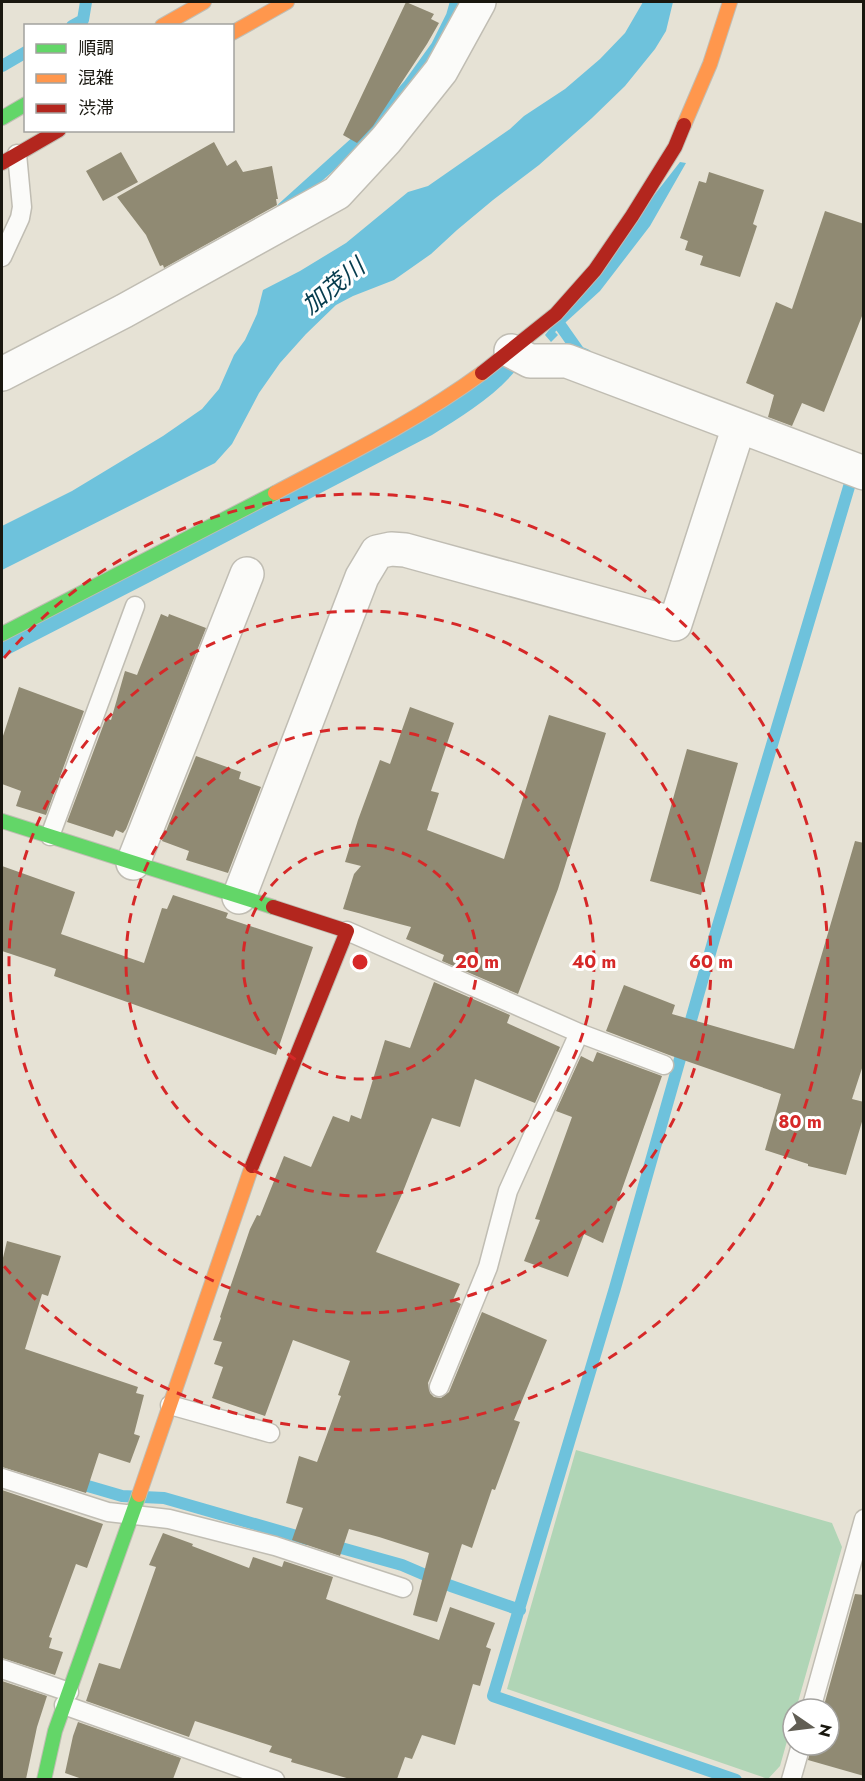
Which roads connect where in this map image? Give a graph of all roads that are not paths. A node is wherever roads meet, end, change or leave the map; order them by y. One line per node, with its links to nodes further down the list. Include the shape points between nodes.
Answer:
1 (204, 2): 5 (main road)
2 (288, 2): 6 (main road)
3 (479, 2): 13 (street, via 441,71 337,193)
4 (730, 2): 12 (main road, via 710,64 675,147 595,270 556,314)
5 (166, 24)
6 (234, 32)
7 (24, 105): 8 (main road)
8 (2, 118)
9 (56, 132): 10 (main road)
10 (9, 159): 11 (lane, via 22,207)
11 (2, 257)
12 (512, 351): 14 (street, via 530,361 567,361); 18 (main road, via 404,424)
13 (2, 374)
14 (739, 426): 15 (street); 22 (street, via 675,624 405,550 377,552 362,577)
15 (864, 473)
16 (247, 574): 21 (street)
17 (135, 606): 20 (lane)
18 (2, 634)
19 (2, 821): 20 (main road)
20 (50, 836): 21 (main road)
21 (133, 863): 22 (main road)
22 (239, 897): 23 (main road)
23 (347, 931): 24 (lane); 27 (main road, via 253,1164)
24 (579, 1033): 25 (lane); 26 (lane, via 508,1191 488,1267)
25 (664, 1065)
26 (439, 1387)
27 (170, 1405): 28 (lane); 30 (main road)
28 (270, 1433)
29 (2, 1478): 30 (lane, via 108,1512)
30 (132, 1515): 32 (lane, via 169,1519 275,1546); 35 (main road)
31 (864, 1519): 34 (lane)
32 (403, 1588)
33 (2, 1670): 35 (lane)
34 (814, 1697)
35 (66, 1698): 37 (main road); 38 (lane)
36 (798, 1757): 39 (lane)
37 (44, 1779)
38 (275, 1779)
39 (792, 1779)

